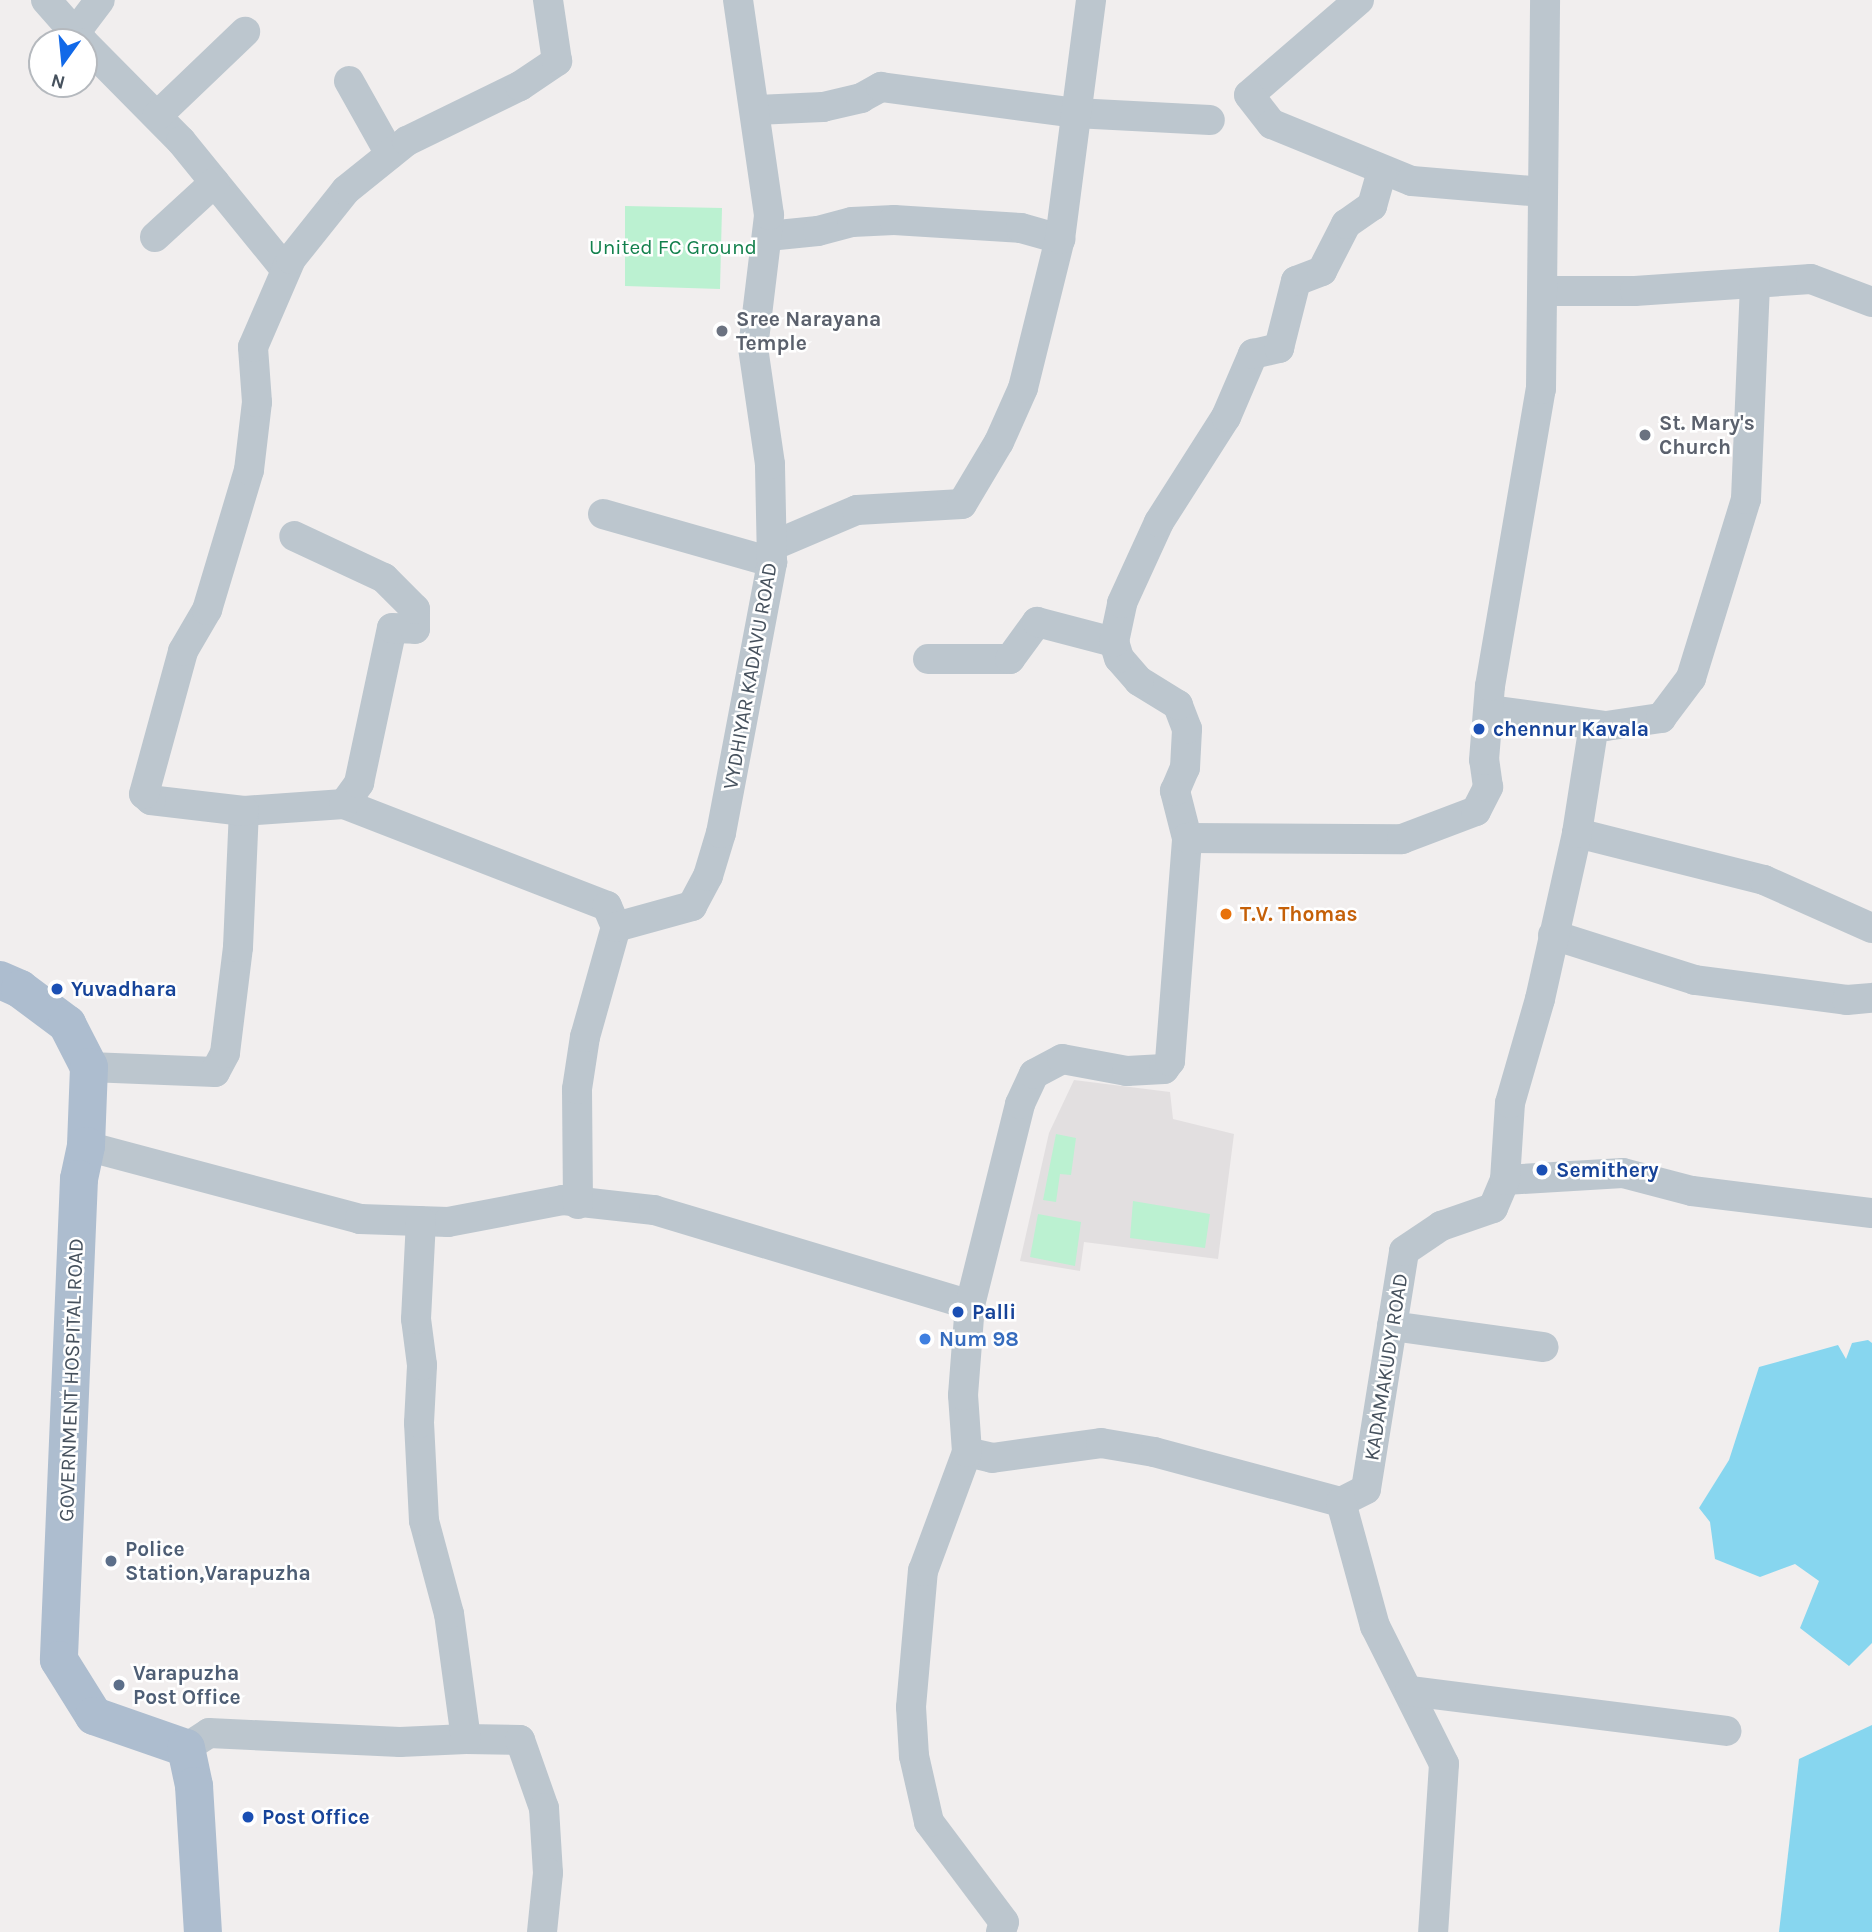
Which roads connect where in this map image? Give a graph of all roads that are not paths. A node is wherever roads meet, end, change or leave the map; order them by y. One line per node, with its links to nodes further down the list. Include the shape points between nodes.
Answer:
1 (46, 0): 8 (street)
2 (100, 0): 9 (street)
3 (548, 0): 17 (street, via 557,61 520,86 407,141)
4 (738, 0): 13 (street, VYDHIYAR KADAVU ROAD)
5 (1091, 0): 14 (street)
6 (1359, 0): 18 (street, via 1249,95 1272,124)
7 (1545, 0): 20 (street)
8 (70, 28)
9 (86, 28)
10 (246, 32): 15 (street)
11 (98, 58): 15 (street)
12 (349, 81): 17 (street)
13 (755, 110): 14 (street, via 823,107 861,98 881,87); 21 (street, VYDHIYAR KADAVU ROAD)
14 (1075, 113): 16 (street); 23 (street)
15 (157, 116): 19 (street)
16 (1210, 120)
17 (390, 154): 24 (street, via 346,190)
18 (1382, 171): 20 (street, via 1412,181 1465,188); 31 (street, via 1373,206 1346,224 1322,271 1296,281 1279,348 1252,354 1248,361 1226,417 1138,560)
19 (215, 182): 22 (street); 24 (street)
20 (1543, 192): 26 (street)
21 (768, 236): 23 (street, via 894,220 1021,228); 30 (street, VYDHIYAR KADAVU ROAD, via 753,348 770,464)
22 (155, 237)
23 (1060, 239): 30 (street, via 1023,388 999,442 962,504 857,510)
24 (286, 270): 36 (street, via 253,347 257,402 248,471 207,610 183,651 144,794 151,800)
25 (1755, 284): 26 (street); 27 (street, via 1811,279); 34 (street, via 1746,499 1691,678 1661,718)
26 (1544, 292): 33 (street, via 1541,389 1516,551 1496,643)
27 (1872, 302)
28 (603, 514): 30 (street)
29 (294, 536): 35 (street, via 384,578 415,609 415,629 392,628 359,783)
30 (772, 554): 39 (street, VYDHIYAR KADAVU ROAD, via 721,833 708,876 692,906)
31 (1114, 642): 32 (street, via 1037,622 1010,659); 38 (street, via 1119,658 1139,681 1178,705 1183,717 1187,729 1185,768 1175,792)
32 (928, 659)
33 (1490, 709): 34 (street); 38 (street, via 1484,760 1488,786 1476,811 1447,825 1402,839)
34 (1594, 725): 37 (street)
35 (344, 804): 36 (street); 39 (street, via 607,906)
36 (244, 811): 44 (street, via 238,947 225,1052 215,1072)
37 (1577, 833): 40 (street, via 1763,880); 41 (street)
38 (1187, 838): 50 (street, via 1170,1060 1164,1069 1152,1073 1062,1059 1034,1074 1020,1104)
39 (615, 927): 47 (street, via 585,1037 577,1089)
40 (1872, 928)
41 (1553, 935): 43 (street, via 1695,980 1847,1000); 46 (street, via 1510,1103)
42 (0, 980): 44 (main road, GOVERNMENT HOSPITAL ROAD, via 67,1024)
43 (1872, 998)
44 (89, 1067): 45 (main road, GOVERNMENT HOSPITAL ROAD)
45 (86, 1146): 49 (street, via 360,1219); 58 (main road, GOVERNMENT HOSPITAL ROAD, via 79,1179 59,1660 94,1716)
46 (1505, 1180): 48 (street, via 1623,1173 1692,1191); 51 (street, KADAMAKUDY ROAD, via 1493,1208 1441,1226 1404,1251)
47 (578, 1203): 49 (street, via 563,1200 448,1222); 50 (street, via 654,1210)
48 (1872, 1213)
49 (421, 1221): 57 (street, via 416,1319 422,1365 419,1423 424,1521 449,1614)
50 (970, 1305): 53 (street, via 963,1395)
51 (1392, 1326): 52 (street); 54 (street, KADAMAKUDY ROAD, via 1366,1489)
52 (1544, 1347)
53 (967, 1452): 54 (street, via 992,1458 1101,1443 1154,1452); 61 (street, via 923,1571 914,1641 914,1756 929,1822 1004,1922)
54 (1341, 1502): 55 (street, via 1371,1616)
55 (1410, 1691): 56 (street); 62 (street, via 1444,1764)
56 (1726, 1731)
57 (466, 1739): 58 (street, via 400,1742 209,1733); 60 (street, via 520,1740 544,1808 548,1873)
58 (186, 1748): 59 (main road, via 194,1786)
59 (203, 1932)
60 (542, 1932)
61 (1001, 1932)
62 (1433, 1932)

